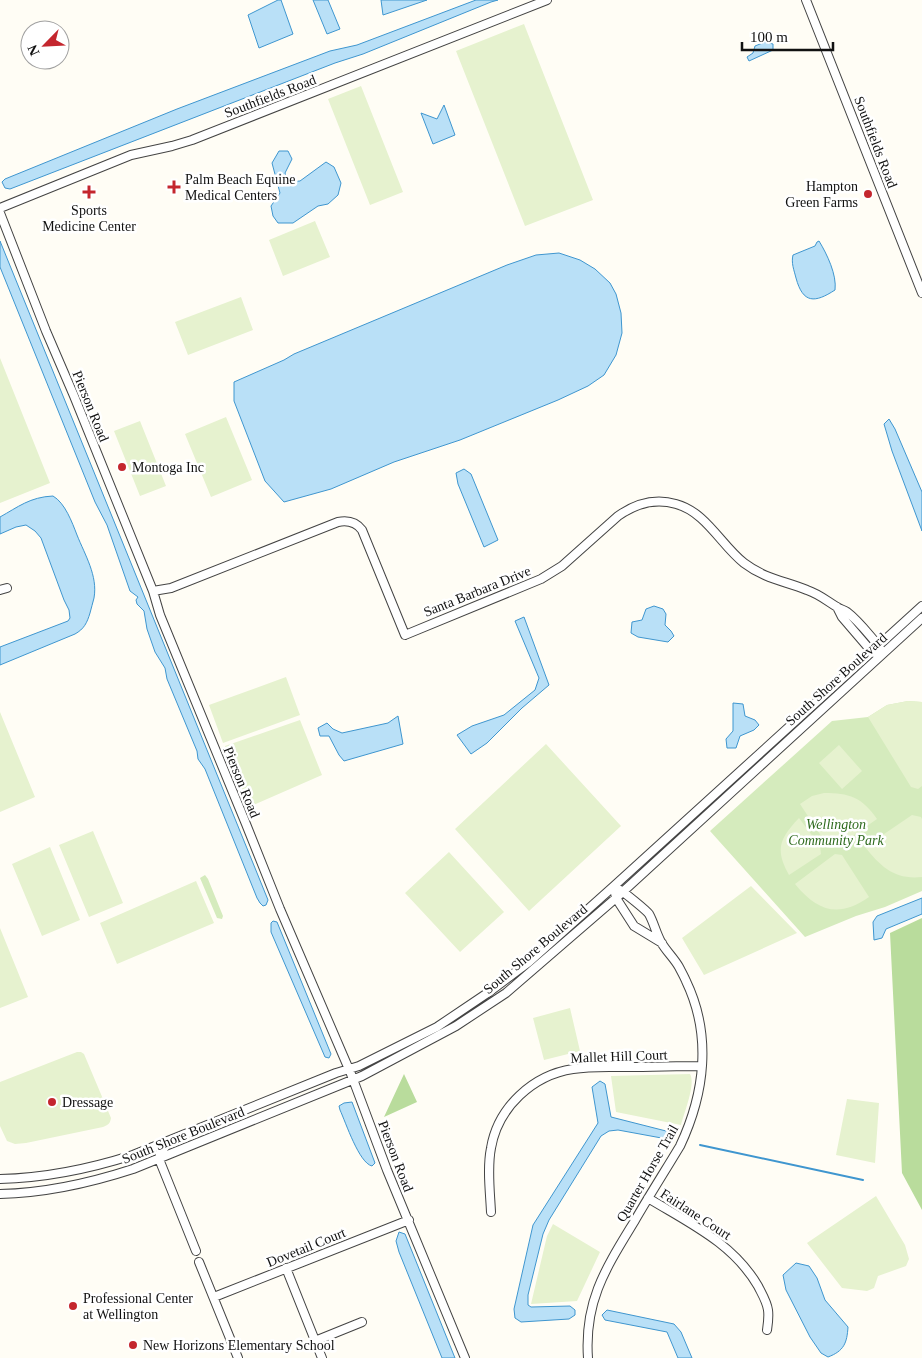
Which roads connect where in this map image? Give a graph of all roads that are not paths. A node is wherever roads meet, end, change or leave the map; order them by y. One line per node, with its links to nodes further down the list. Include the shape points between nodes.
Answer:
1 (547, 0): 3 (street, Southfields Road, via 192,140 131,155)
2 (806, 0): 5 (street, Southfields Road)
3 (0, 208)
4 (0, 213): 6 (street, Pierson Road)
5 (922, 293)
6 (154, 591): 8 (street, Santa Barbara Drive, via 171,588 347,521 362,530 405,634 542,578 562,566 626,510 657,501 680,505 698,515 734,554 759,573 815,593); 18 (street, Pierson Road, via 160,615)
7 (922, 606): 10 (street, South Shore Boulevard)
8 (837, 607): 10 (street, Santa Barbara Drive, via 847,612); 11 (street, Santa Barbara Drive)
9 (922, 618): 12 (street, South Shore Boulevard)
10 (879, 646): 11 (street, South Shore Boulevard); 12 (street, Santa Barbara Drive)
11 (872, 652): 12 (street); 13 (street, South Shore Boulevard)
12 (883, 655): 14 (street, South Shore Boulevard)
13 (614, 886): 14 (street, Quarter Horse Trail); 15 (street, Quarter Horse Trail); 18 (street, South Shore Boulevard, via 529,962 489,992 437,1027)
14 (623, 891): 15 (street, South Shore Boulevard); 16 (street, Quarter Horse Trail, via 648,912)
15 (616, 898): 16 (street, Quarter Horse Trail, via 634,926); 19 (street, South Shore Boulevard, via 506,993 456,1026)
16 (662, 944): 17 (street, Quarter Horse Trail, via 679,966 698,1014)
17 (702, 1066): 26 (street, Quarter Horse Trail, via 698,1100 688,1129); 27 (street, Mallet Hill Court, via 572,1069 551,1074 528,1088 512,1103 494,1134 489,1160)
18 (348, 1069): 19 (street, Pierson Road); 20 (street, South Shore Boulevard)
19 (353, 1080): 22 (street, South Shore Boulevard); 28 (street, Pierson Road)
20 (172, 1139): 21 (street, South Shore Boulevard); 22 (street)
21 (158, 1145): 23 (street); 24 (street, South Shore Boulevard, via 71,1172)
22 (159, 1159): 23 (street, South Shore Boulevard); 29 (street)
23 (141, 1166): 25 (street, South Shore Boulevard, via 70,1186)
24 (0, 1179)
25 (0, 1194)
26 (648, 1198): 34 (street, Fairlane Court, via 711,1236 736,1257 754,1278 766,1302 769,1312); 39 (street, Quarter Horse Trail, via 597,1290 589,1318)
27 (491, 1212)
28 (409, 1220): 31 (street, Dovetail Court); 38 (street, Pierson Road)
29 (196, 1251)
30 (199, 1262): 32 (street)
31 (286, 1268): 32 (street, Dovetail Court); 35 (street)
32 (214, 1297): 36 (street)
33 (362, 1322): 35 (street)
34 (767, 1330)
35 (315, 1341): 37 (street)
36 (238, 1358)
37 (322, 1358)
38 (465, 1358)
39 (588, 1358)

